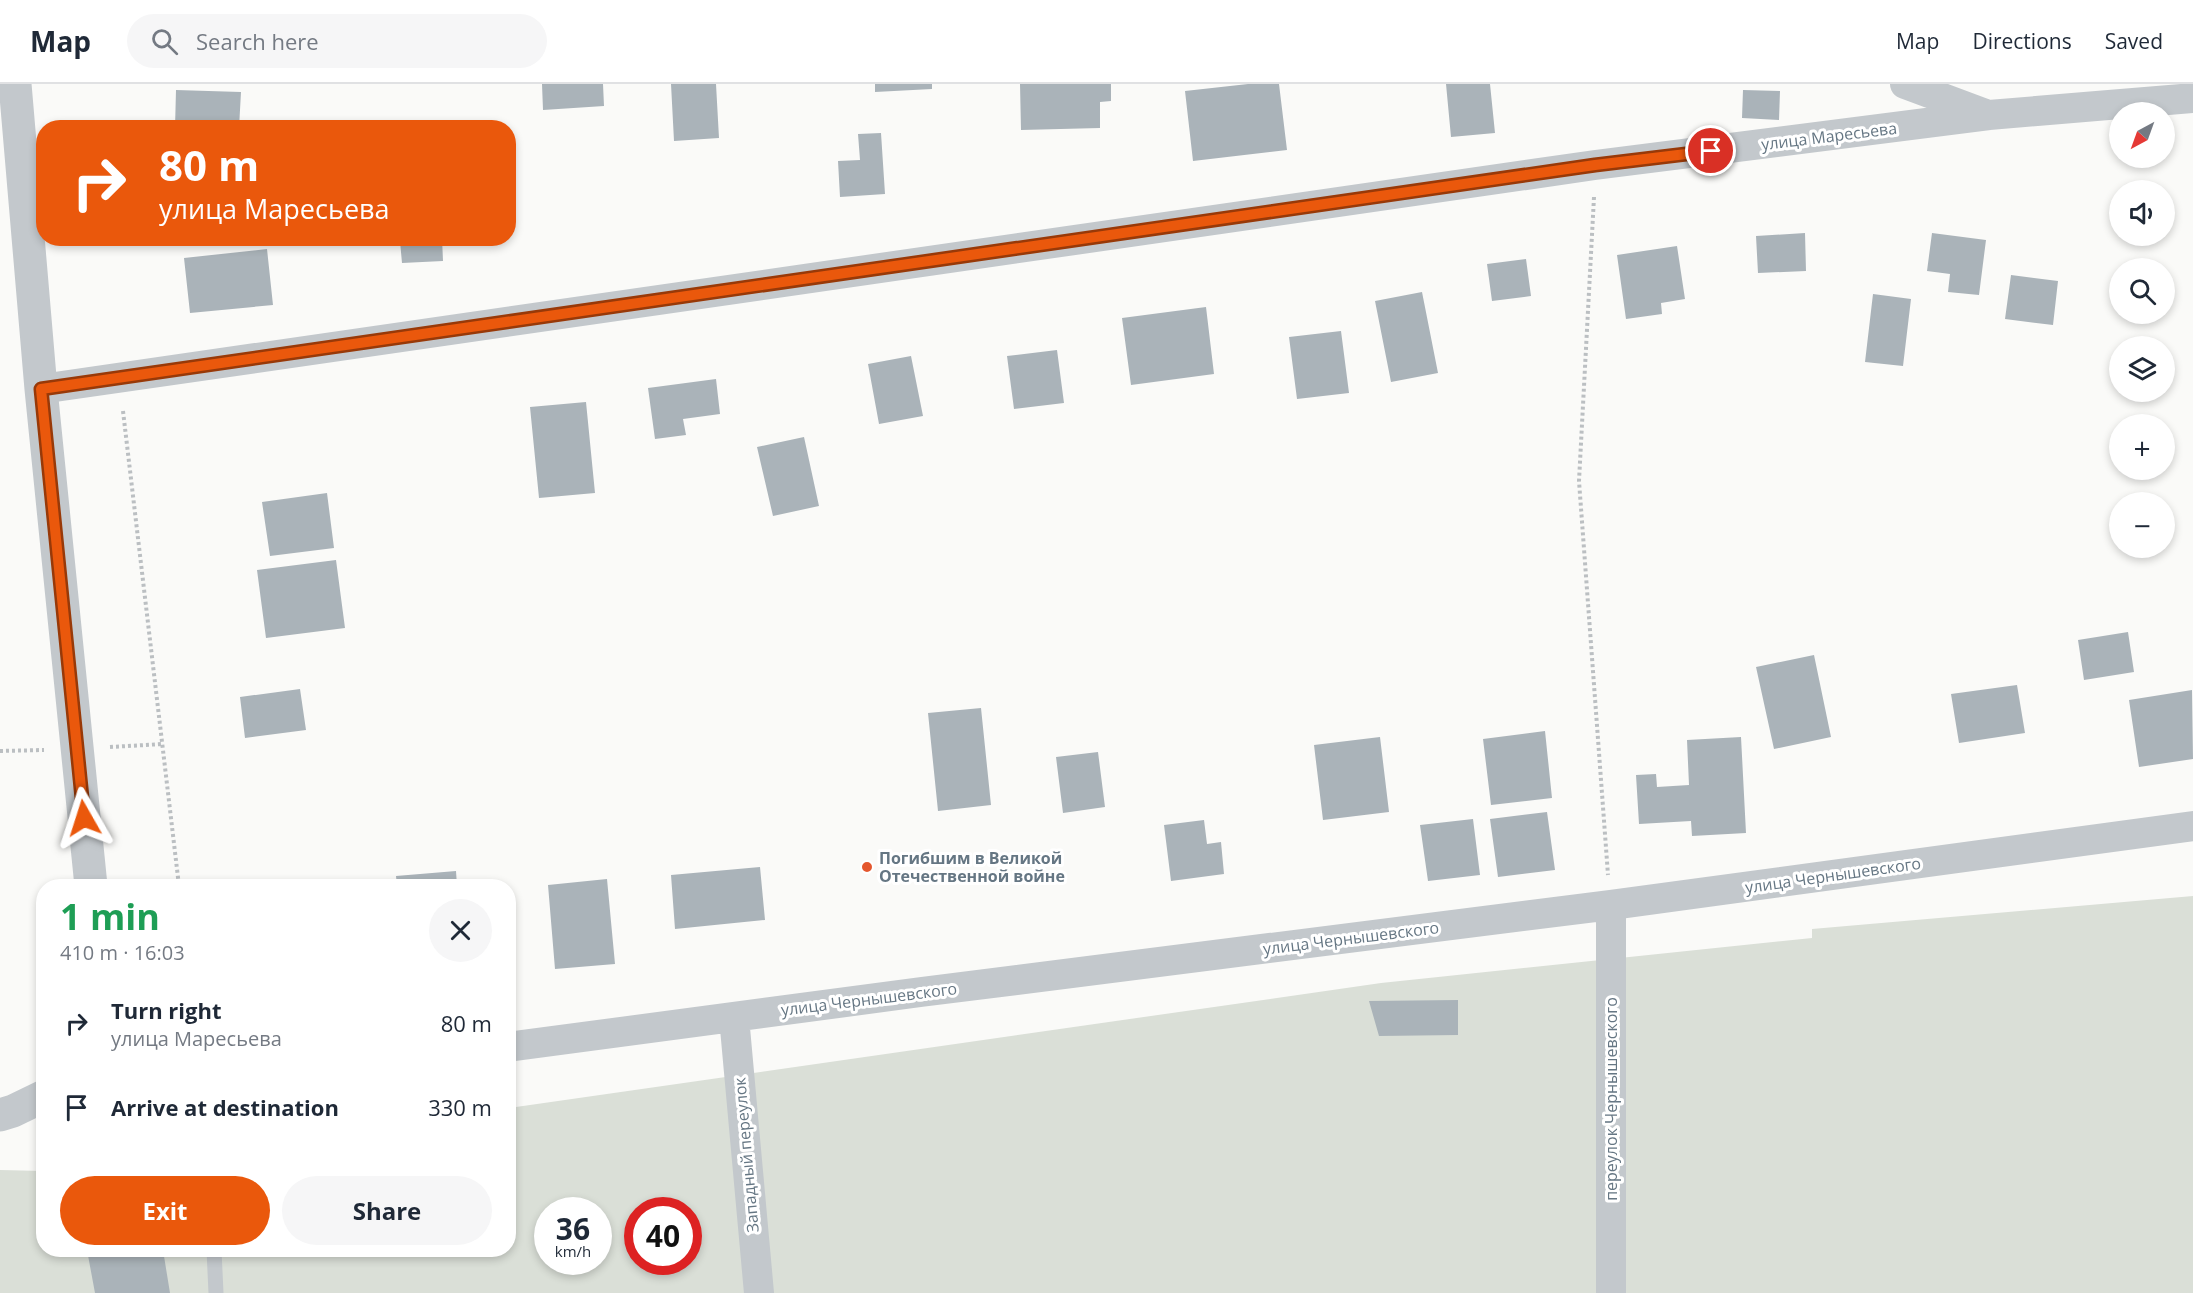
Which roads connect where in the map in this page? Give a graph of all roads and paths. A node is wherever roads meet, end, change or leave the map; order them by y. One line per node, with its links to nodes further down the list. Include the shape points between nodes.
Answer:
1 (15, 84): 7 (street)
2 (1905, 84): 4 (street)
3 (2193, 98): 4 (street, улица Маресьева)
4 (1989, 115): 5 (street, улица Маресьева)
5 (1595, 165): 6 (street, улица Маресьева); 15 (path, via 1579,481)
6 (119, 379): 7 (street, улица Маресьева); 8 (path)
7 (41, 389): 13 (street)
8 (164, 744): 9 (path); 14 (path)
9 (105, 747)
10 (46, 749): 11 (path)
11 (0, 751)
12 (2193, 826): 15 (street, улица Чернышевского)
13 (90, 879)
14 (178, 879)
15 (1611, 905): 16 (street, улица Чернышевского); 23 (street, переулок Чернышевского)
16 (734, 1017): 17 (street, улица Чернышевского); 22 (street, Западный переулок)
17 (516, 1046)
18 (36, 1100): 19 (street)
19 (0, 1115)
20 (214, 1257): 21 (lane)
21 (216, 1293)
22 (759, 1293)
23 (1611, 1293)

